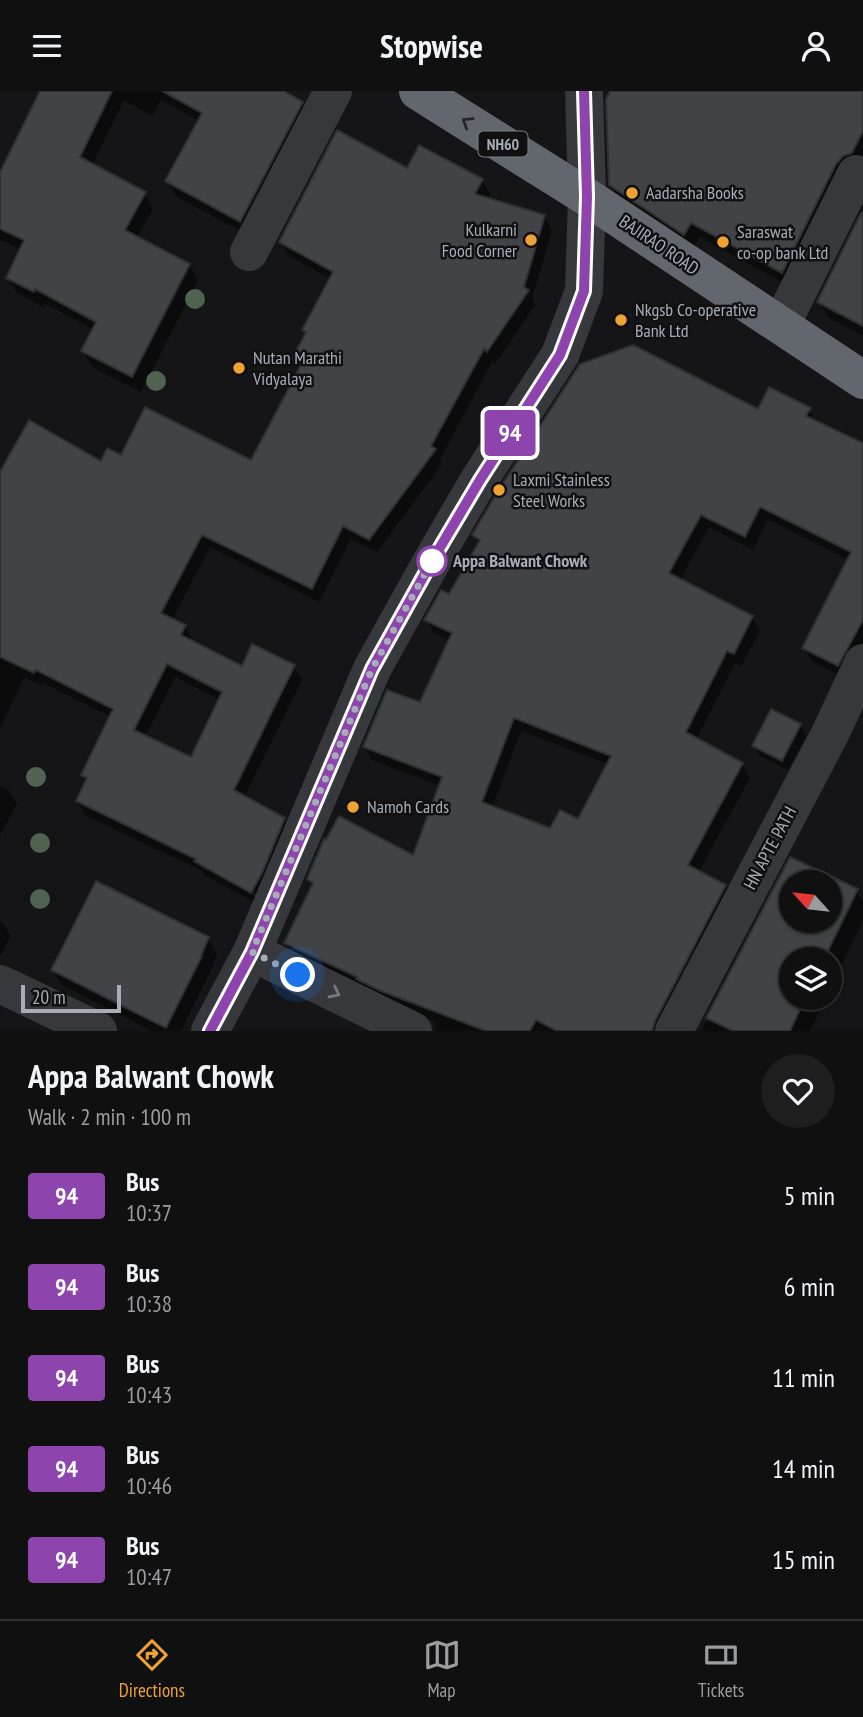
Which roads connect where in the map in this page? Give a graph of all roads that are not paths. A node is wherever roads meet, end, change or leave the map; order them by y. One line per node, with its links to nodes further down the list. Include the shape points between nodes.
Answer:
1 (333, 91): 6 (street)
2 (418, 91): 5 (highway, BAJIRAO ROAD / NH60, one-way to 2)
3 (584, 91): 5 (street)
4 (856, 174): 7 (street)
5 (587, 197): 7 (highway, BAJIRAO ROAD / NH60); 10 (street, via 584,291 560,355 480,480 372,669)
6 (249, 253)
7 (780, 325): 8 (highway, BAJIRAO ROAD / NH60)
8 (863, 380)
9 (863, 663): 15 (street, HN APTE PATH)
10 (252, 952): 13 (street); 14 (street, one-way to 14)
11 (0, 984): 12 (street)
12 (98, 1031)
13 (210, 1031)
14 (413, 1031)
15 (674, 1031)

